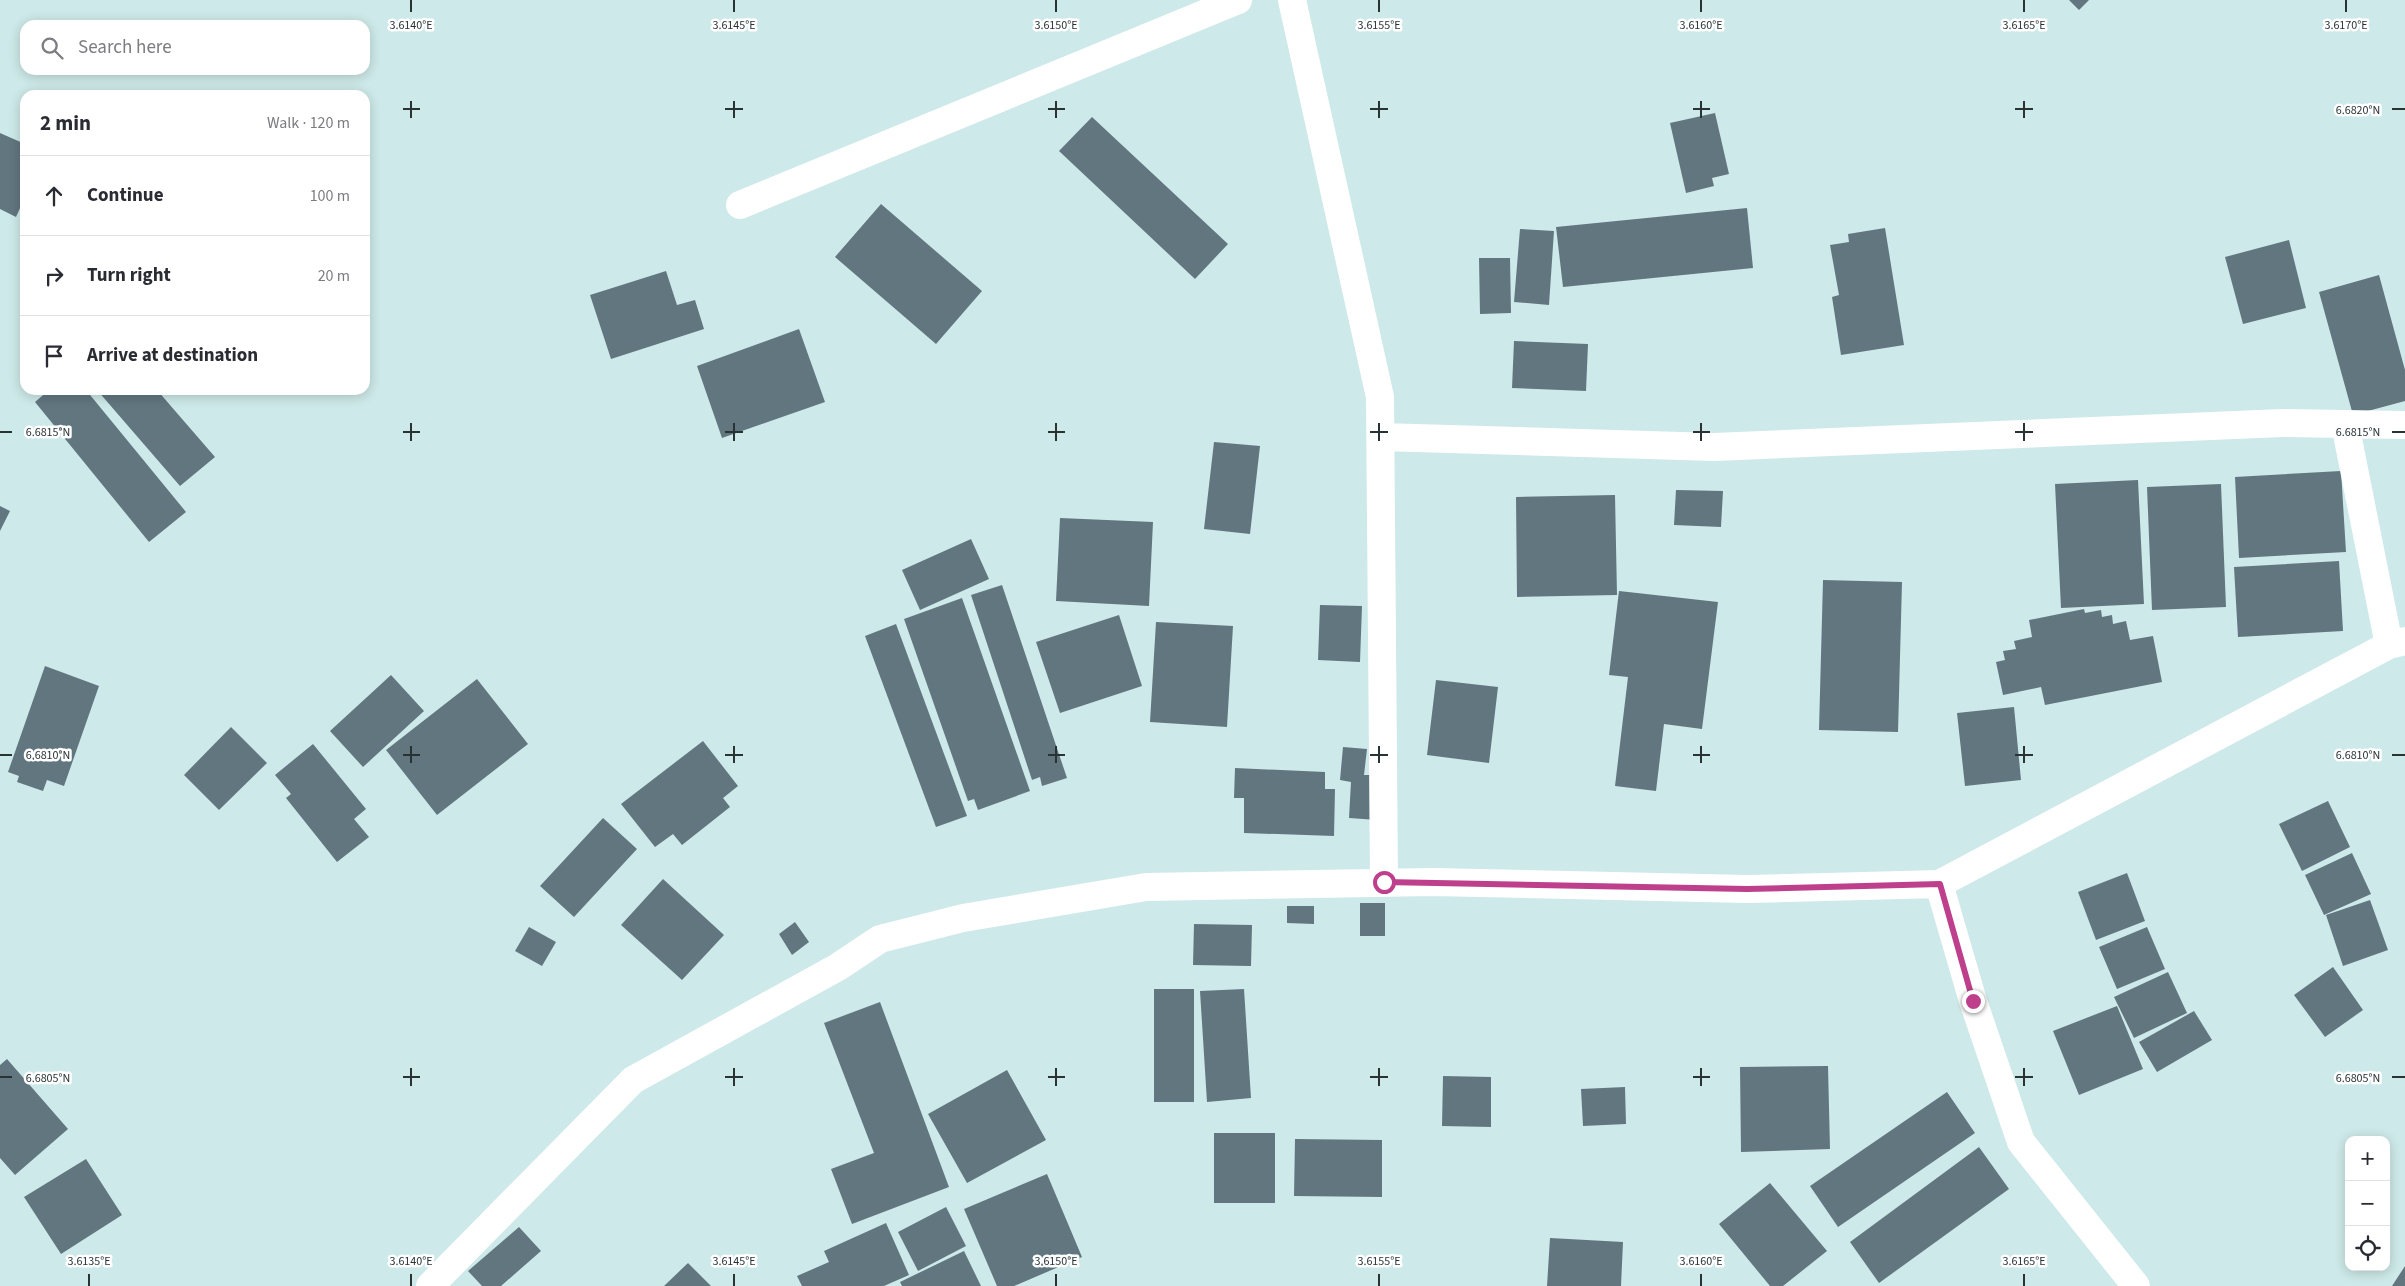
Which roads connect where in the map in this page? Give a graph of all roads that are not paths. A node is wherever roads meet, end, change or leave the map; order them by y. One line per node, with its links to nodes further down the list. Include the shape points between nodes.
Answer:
1 (1238, 0): 3 (street)
2 (1292, 0): 6 (street, via 1380,397)
3 (740, 205)
4 (2345, 424): 5 (street); 6 (street, via 2283,423 1714,448); 7 (street)
5 (2405, 425)
6 (1381, 437): 8 (street)
7 (2397, 643): 9 (street)
8 (1384, 882): 9 (street, via 1747,889); 10 (street, via 1146,887 963,918 880,939 838,967 633,1080)
9 (1940, 884): 11 (street, via 1973,1001 2021,1142)
10 (430, 1286)
11 (2136, 1286)

